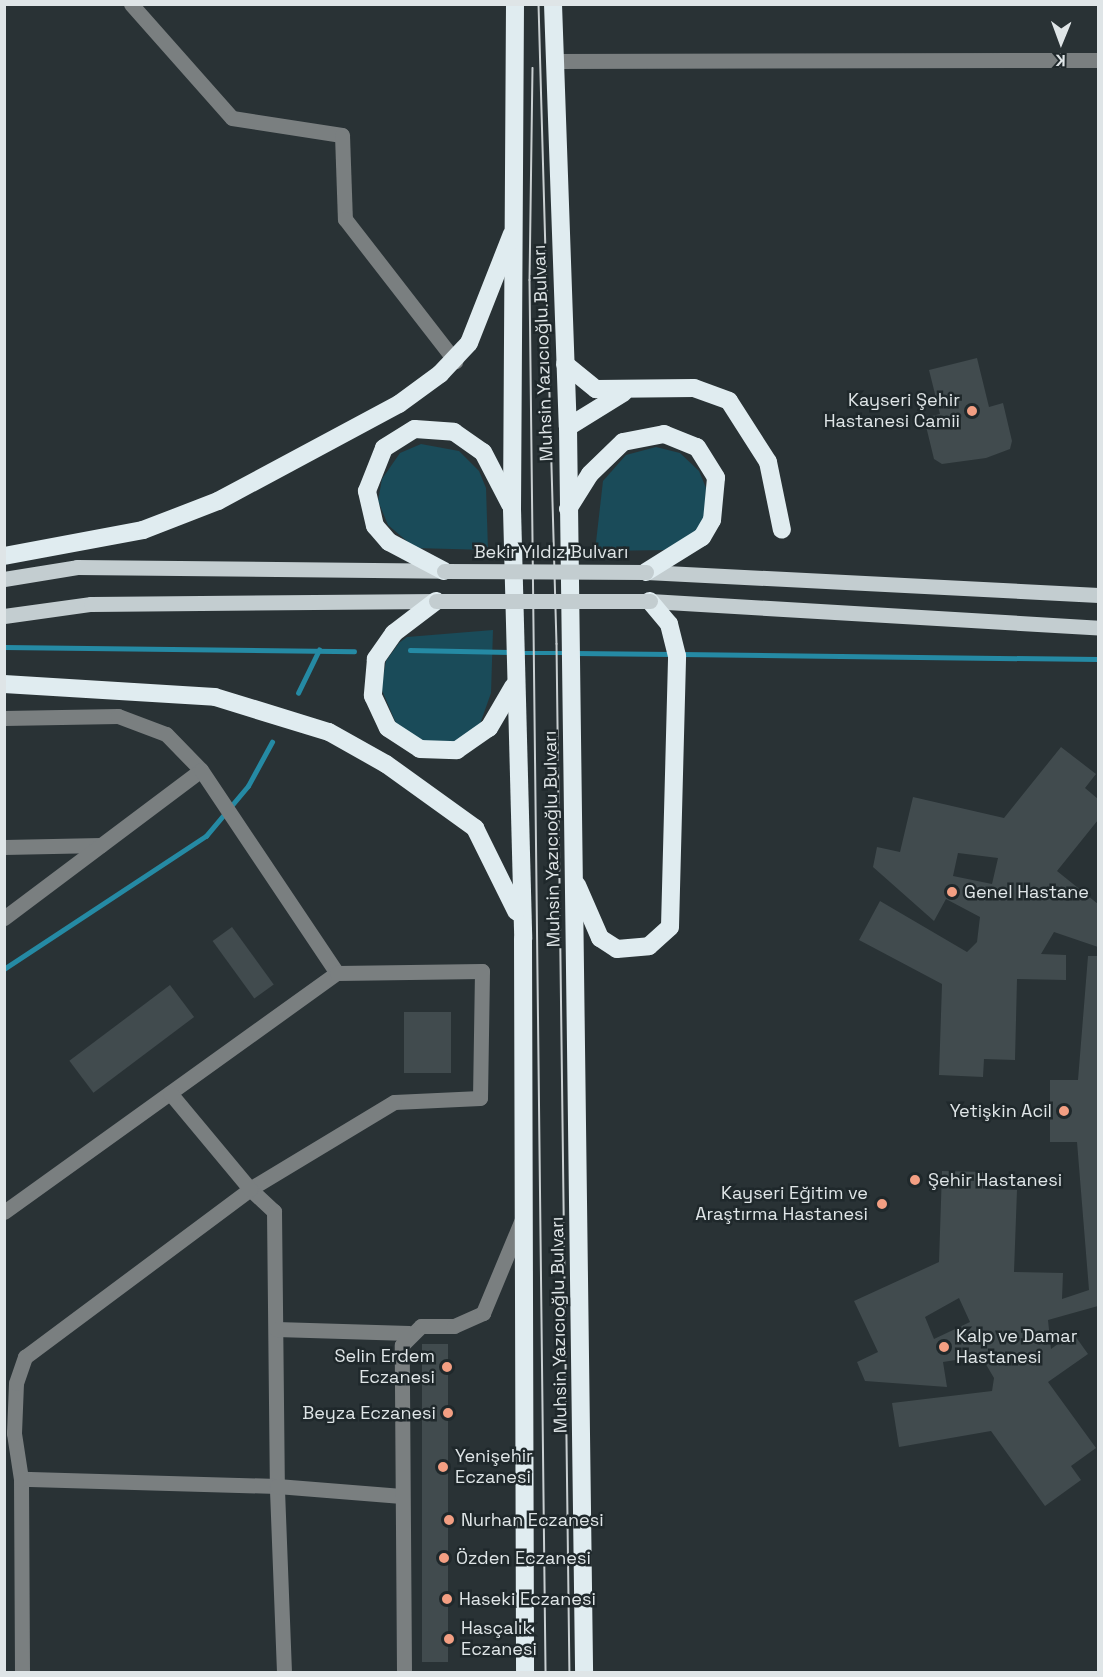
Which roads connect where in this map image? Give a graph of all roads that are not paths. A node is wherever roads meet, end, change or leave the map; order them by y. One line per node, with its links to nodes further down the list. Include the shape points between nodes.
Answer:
1 (131, 4): 7 (street, via 232,118 342,135 345,219)
2 (515, 4): 6 (highway, Muhsin Yazıcıoğlu Bulvarı)
3 (553, 4): 5 (highway, Muhsin Yazıcıoğlu Bulvarı)
4 (1098, 60): 5 (street)
5 (554, 61): 8 (highway, Muhsin Yazıcıoğlu Bulvarı)
6 (517, 221): 7 (highway, via 478,328); 11 (highway, Muhsin Yazıcıoğlu Bulvarı)
7 (455, 361): 14 (highway, via 399,404 218,501 143,530)
8 (565, 364): 9 (highway, via 596,389); 10 (highway, Muhsin Yazıcıoğlu Bulvarı)
9 (628, 392): 10 (highway, via 598,404); 13 (highway, via 704,390 735,407 768,462)
10 (568, 427): 12 (highway, Muhsin Yazıcıoğlu Bulvarı)
11 (512, 508): 15 (highway, via 490,461 464,437 444,429 415,429 384,448 367,491 375,526 388,542); 23 (highway, Muhsin Yazıcıoğlu Bulvarı, bridge)
12 (567, 511): 16 (highway, via 590,474 623,442 664,434 697,447 716,478 712,520 702,537); 29 (highway, Muhsin Yazıcıoğlu Bulvarı, bridge)
13 (782, 530)
14 (4, 556)
15 (444, 572): 16 (main road, Bekir Yıldız Bulvarı, bridge); 17 (main road, Bekir Yıldız Bulvarı, via 77,567)
16 (646, 572): 18 (main road, Bekir Yıldız Bulvarı)
17 (4, 579)
18 (1098, 595)
19 (436, 601): 20 (main road, bridge); 21 (main road, via 90,604); 23 (highway, via 394,633 376,659 373,696 388,728 420,749 457,750 489,728)
20 (650, 601): 22 (main road); 29 (highway, via 669,624 677,656 670,927 649,946 617,949 600,938)
21 (4, 616)
22 (1098, 628)
23 (514, 682): 31 (highway, Muhsin Yazıcıoğlu Bulvarı)
24 (4, 684): 31 (highway, via 215,697 329,732 387,764 475,828 513,899)
25 (4, 717): 26 (street, via 118,716 166,734)
26 (201, 770): 27 (street); 32 (street)
27 (101, 844): 28 (street); 30 (street)
28 (4, 847)
29 (574, 876): 46 (highway, Muhsin Yazıcıoğlu Bulvarı)
30 (4, 918)
31 (523, 939): 36 (highway, Muhsin Yazıcıoğlu Bulvarı)
32 (337, 973): 33 (street); 34 (street, via 482,971 480,1098 394,1102)
33 (170, 1093): 34 (street); 35 (street)
34 (250, 1189): 37 (street, via 274,1211); 39 (street, via 25,1357 16,1383 14,1433)
35 (4, 1212)
36 (524, 1214): 38 (street, via 483,1314 464,1324 428,1325); 45 (highway, Muhsin Yazıcıoğlu Bulvarı)
37 (276, 1329): 38 (street); 40 (street)
38 (409, 1333): 41 (street, via 400,1351)
39 (21, 1479): 40 (street); 42 (street)
40 (277, 1485): 41 (street); 43 (street)
41 (402, 1496): 44 (street)
42 (22, 1672)
43 (284, 1672)
44 (404, 1672)
45 (525, 1672)
46 (584, 1672)

